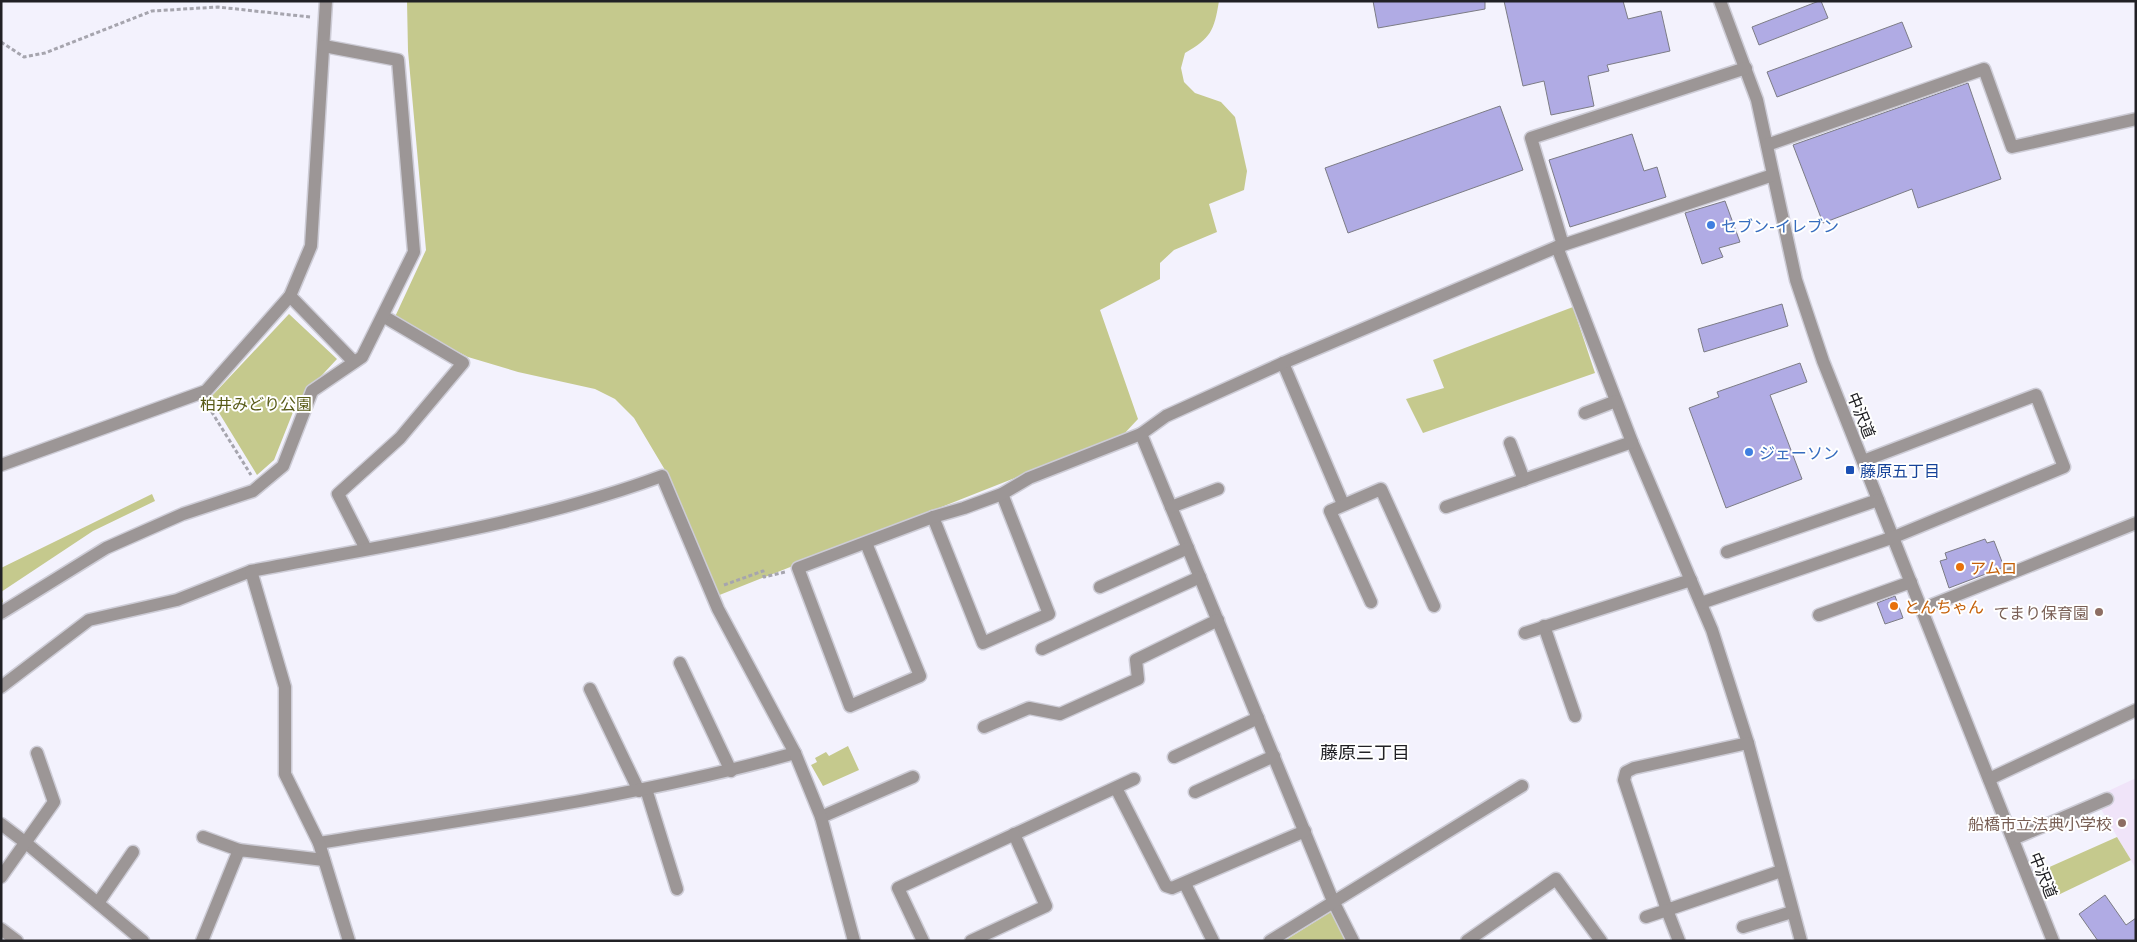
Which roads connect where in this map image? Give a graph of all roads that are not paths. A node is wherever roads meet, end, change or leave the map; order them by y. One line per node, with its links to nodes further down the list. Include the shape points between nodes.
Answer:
1 (326, 1): 3 (street)
2 (1720, 1): 4 (street, 中沢道)
3 (324, 46): 9 (street, via 312,246); 10 (street, via 398,60 414,252)
4 (1746, 68): 6 (street, 中沢道); 8 (street, via 1531,138)
5 (2136, 119): 6 (street, via 2012,146 1984,69)
6 (1767, 145): 7 (street, 中沢道)
7 (1773, 175): 8 (street); 18 (street, 中沢道, via 1796,280)
8 (1560, 246): 12 (street); 13 (street)
9 (290, 296): 11 (street); 19 (street, via 206,391)
10 (383, 316): 11 (street, via 362,357); 32 (street, via 463,363 400,438 338,494)
11 (354, 362): 43 (street, via 312,391 283,466 254,491 183,514 106,548)
12 (1282, 363): 15 (street, via 1166,416); 24 (street)
13 (1616, 401): 14 (street); 16 (street)
14 (1585, 413)
15 (1141, 434): 22 (street, via 1029,478); 25 (street)
16 (1632, 442): 20 (street); 36 (street)
17 (1510, 443): 20 (street)
18 (1863, 462): 23 (street, 中沢道); 29 (street, via 2036,395 2064,467)
19 (1, 465)
20 (1524, 480): 26 (street)
21 (1218, 489): 25 (street)
22 (1002, 494): 27 (street); 27 (street, via 1048,614 983,644)
23 (1878, 500): 29 (street, 中沢道); 33 (street)
24 (1343, 504): 39 (street, via 1330,510); 41 (street, via 1381,489)
25 (1171, 507): 31 (street)
26 (1446, 507)
27 (933, 517): 30 (street)
28 (2136, 523): 42 (street)
29 (1894, 537): 37 (street, 中沢道); 40 (street)
30 (866, 543): 30 (street, via 798,568 850,706 920,676)
31 (1188, 548): 35 (street); 38 (street)
32 (366, 549): 34 (street); 58 (street, via 610,495 662,476 718,609)
33 (1727, 552)
34 (251, 571): 50 (street, via 177,600 89,620); 77 (street, via 285,687 285,774)
35 (1200, 577): 45 (street); 48 (street)
36 (1691, 580): 40 (street); 46 (street)
37 (1911, 582): 42 (street, 中沢道); 44 (street)
38 (1100, 587)
39 (1371, 602)
40 (1701, 603): 56 (street)
41 (1434, 606)
42 (1922, 609): 63 (street, 中沢道)
43 (1, 613)
44 (1819, 615)
45 (1218, 620): 54 (street); 55 (street, via 1136,660 1138,679 1060,714 1029,708)
46 (1544, 626): 47 (street); 53 (street)
47 (1525, 633)
48 (1042, 649)
49 (680, 663): 61 (street)
50 (1, 687)
51 (590, 689): 67 (street)
52 (2136, 710): 63 (street)
53 (1575, 716)
54 (1258, 718): 59 (street); 60 (street)
55 (984, 727)
56 (1748, 743): 81 (street); 87 (street, via 1626,772 1624,780)
57 (37, 753): 76 (street, via 54,802)
58 (795, 753): 61 (street); 70 (street)
59 (1274, 756): 68 (street); 72 (street)
60 (1174, 757)
61 (731, 771): 67 (street)
62 (913, 777): 70 (street)
63 (1989, 778): 75 (street, 中沢道)
64 (1134, 779): 66 (street)
65 (1522, 786): 85 (street)
66 (1116, 788): 73 (street); 83 (street, via 1166,886 1172,888)
67 (643, 790): 77 (street); 84 (street)
68 (1195, 792)
69 (2107, 799): 75 (street)
70 (821, 817): 95 (street)
71 (1, 824): 76 (street)
72 (1304, 831): 83 (street); 85 (street)
73 (1014, 834): 91 (street, via 1046,906); 96 (street, via 898,888)
74 (203, 837): 78 (street)
75 (2012, 839): 105 (street, 中沢道)
76 (26, 843): 82 (street); 86 (street)
77 (319, 843): 80 (street)
78 (239, 850): 80 (street); 93 (street)
79 (133, 852): 86 (street)
80 (324, 860): 94 (street)
81 (1781, 871): 87 (street); 88 (street)
82 (1, 877)
83 (1185, 884): 98 (street)
84 (677, 889)
85 (1333, 901): 99 (street); 100 (street)
86 (98, 903): 92 (street)
87 (1667, 910): 89 (street); 103 (street)
88 (1792, 912): 90 (street); 104 (street)
89 (1646, 917)
90 (1743, 927)
91 (991, 936): 97 (street)
92 (143, 941)
93 (202, 941)
94 (349, 941)
95 (854, 941)
96 (923, 941)
97 (970, 941)
98 (1213, 941)
99 (1270, 941)
100 (1353, 941)
101 (1467, 941): 102 (street, via 1556,879)
102 (1601, 941)
103 (1679, 941)
104 (1801, 941)
105 (2053, 941)

